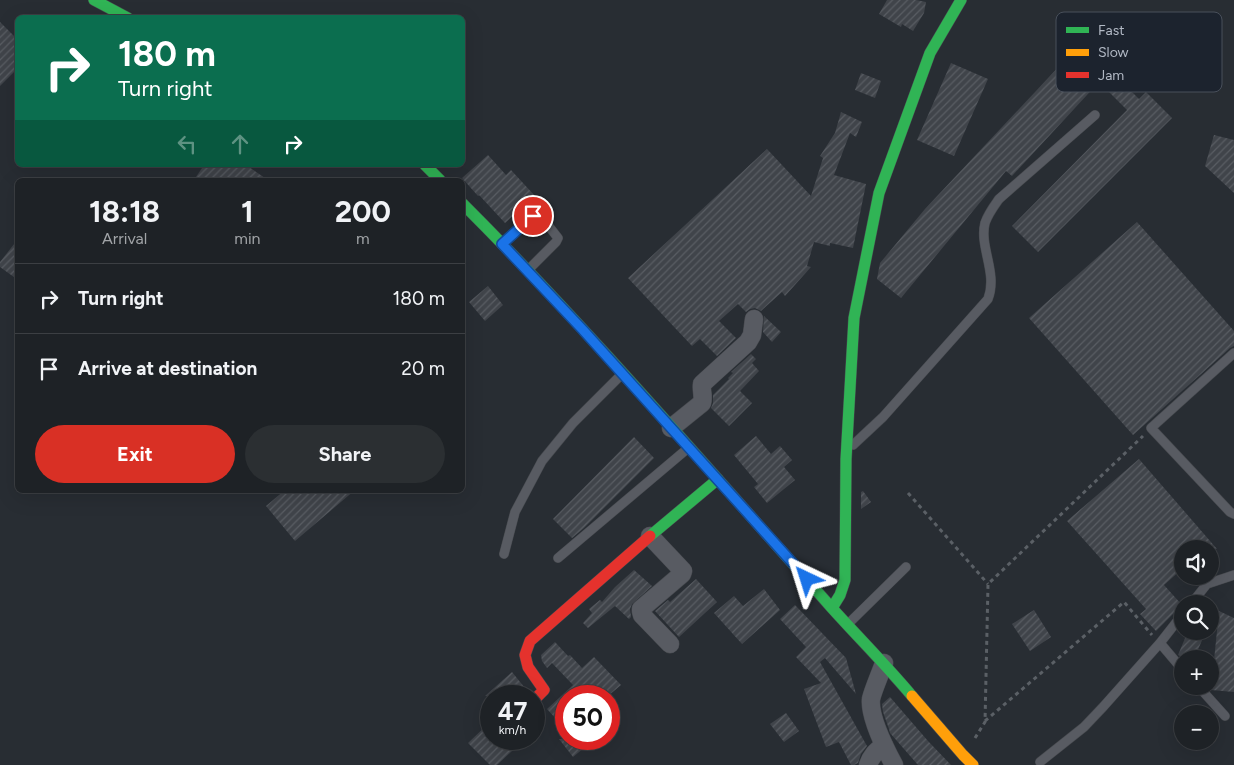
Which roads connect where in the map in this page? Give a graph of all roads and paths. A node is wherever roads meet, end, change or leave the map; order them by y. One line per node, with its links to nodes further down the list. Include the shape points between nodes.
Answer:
1 (94, 0): 3 (street)
2 (961, 0): 16 (street, via 930,53 879,193 854,318)
3 (122, 15)
4 (1095, 115): 16 (lane, via 999,199 985,223 984,236 992,282 988,299 884,417)
5 (428, 167): 6 (street)
6 (438, 178)
7 (465, 206): 8 (street)
8 (502, 244): 9 (street); 9 (lane, via 533,216 540,215 558,238)
9 (527, 271): 12 (street)
10 (754, 319): 13 (street, via 748,342 702,384 702,403)
11 (1234, 353): 14 (lane)
12 (622, 374): 13 (street); 21 (lane, via 573,423 542,461 515,512)
13 (671, 428): 15 (street)
14 (1151, 428): 19 (lane); 25 (path)
15 (689, 448): 17 (street); 22 (lane)
16 (846, 451): 27 (street, via 846,580)
17 (718, 479): 20 (street); 27 (street)
18 (908, 493): 25 (path)
19 (1234, 514)
20 (650, 536): 30 (street, via 683,571 641,608 642,615); 34 (street, via 530,641 525,655)
21 (504, 554)
22 (558, 558)
23 (906, 567): 28 (lane)
24 (1234, 575): 26 (lane, via 1207,584)
25 (988, 584): 37 (path)
26 (1198, 595)
27 (832, 608): 28 (street)
28 (848, 624): 33 (street)
29 (1174, 626): 31 (lane)
30 (670, 644)
31 (1160, 644): 32 (lane); 37 (path, via 1124,602); 40 (lane, via 1084,727)
32 (1174, 660)
33 (884, 662): 38 (street, via 871,700); 39 (street)
34 (541, 685)
35 (1206, 695): 36 (lane)
36 (1225, 716)
37 (985, 722): 39 (path)
38 (884, 745): 41 (street, via 874,752); 42 (street)
39 (963, 755): 43 (street)
40 (1040, 762)
41 (868, 765)
42 (894, 765)
43 (973, 765)

